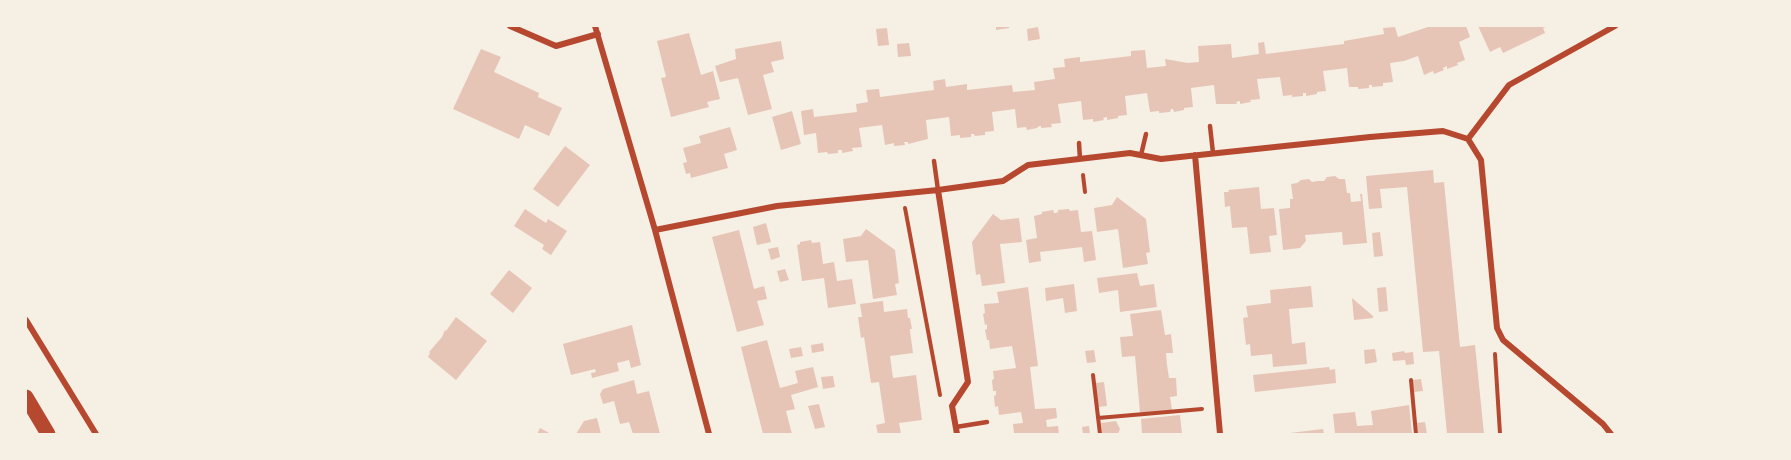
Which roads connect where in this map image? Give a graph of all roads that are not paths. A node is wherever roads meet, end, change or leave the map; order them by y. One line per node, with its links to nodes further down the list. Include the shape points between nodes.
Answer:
1 (510, 26): 4 (street, via 556,46)
2 (595, 26): 4 (street)
3 (1615, 26): 7 (street, via 1509,85)
4 (598, 34): 15 (street)
5 (1210, 126): 9 (lane)
6 (1146, 134): 10 (lane)
7 (1468, 139): 9 (street, via 1443,131); 24 (street, via 1481,160 1497,328 1503,340)
8 (1079, 143): 12 (lane)
9 (1213, 153): 11 (street)
10 (1141, 155): 11 (street, via 1161,159); 12 (street)
11 (1195, 155): 23 (street)
12 (1080, 159): 14 (street, via 1028,165 1003,181)
13 (933, 161): 14 (lane)
14 (938, 190): 15 (street, via 777,206); 19 (street, via 968,382 952,406)
15 (656, 231): 22 (street)
16 (26, 320): 21 (street)
17 (26, 398): 20 (main road)
18 (987, 422): 19 (lane)
19 (956, 431)
20 (48, 435)
21 (96, 435)
22 (709, 435)
23 (1220, 435)
24 (1611, 435)

